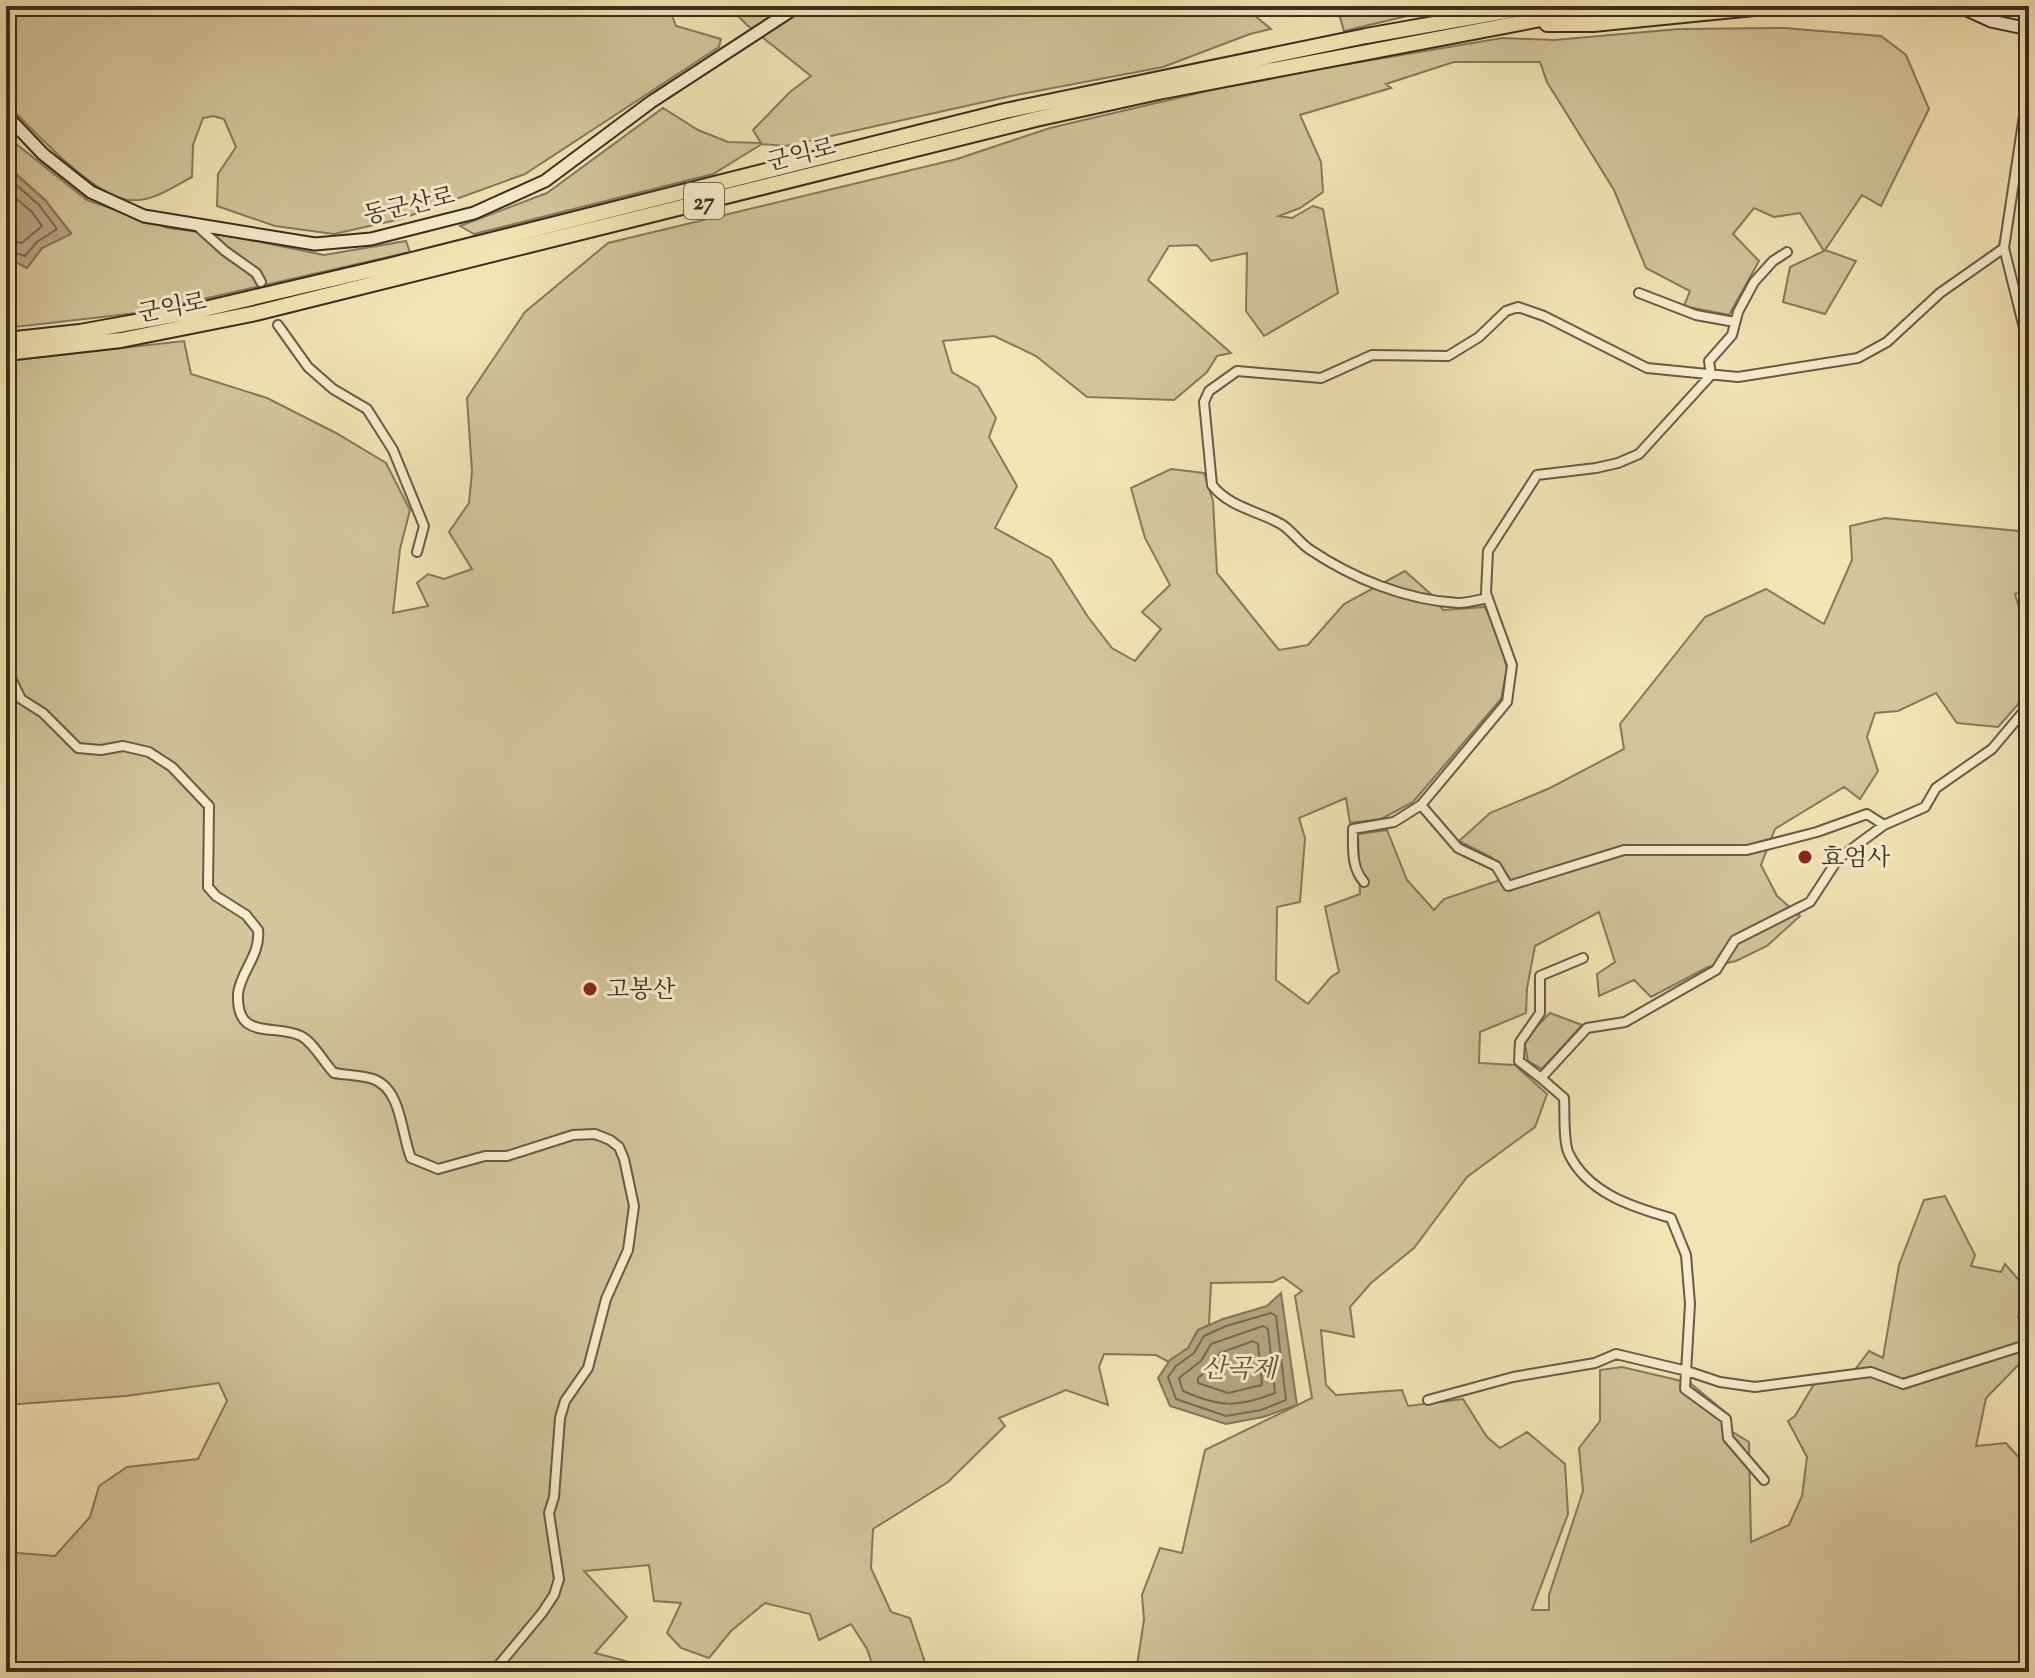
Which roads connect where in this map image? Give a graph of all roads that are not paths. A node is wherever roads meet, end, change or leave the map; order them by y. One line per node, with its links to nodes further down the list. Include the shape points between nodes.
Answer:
1 (798, 6): 12 (street, 동군산로, via 651,102 545,181 474,213 371,239 315,244)
2 (1496, 6): 7 (highway)
3 (1535, 6): 7 (highway, 군익로 / 27)
4 (1609, 6): 8 (highway, 군익로 / 27)
5 (1774, 6): 8 (highway, via 1593,24)
6 (1958, 6): 9 (street, via 1991,21)
7 (1452, 21): 21 (highway, 군익로 / 27, via 1005,111 196,311)
8 (1511, 24): 23 (highway, 군익로 / 27, via 1036,119 256,313 121,340)
9 (2029, 29)
10 (2029, 41): 13 (street, via 2028,89)
11 (6, 115): 12 (street, 동군산로, via 43,154 91,192 144,216)
12 (195, 224): 15 (street)
13 (2004, 248): 17 (street); 24 (street, via 1940,293 1887,342 1858,358 1738,377)
14 (1787, 252): 19 (street, via 1754,282)
15 (261, 282)
16 (2029, 288): 17 (street)
17 (2016, 290): 22 (street)
18 (1639, 293): 19 (street, via 1696,315)
19 (1735, 322): 24 (street, via 1732,335 1709,361)
20 (278, 325): 25 (street, via 308,367 367,409 393,450 424,526)
21 (6, 340)
22 (2029, 348)
23 (6, 353)
24 (1711, 375): 26 (street, via 1639,454 1596,468 1537,475 1488,551); 26 (street, via 1647,368 1518,307 1448,356 1372,355 1321,378 1237,371 1209,391 1204,402 1216,490 1282,525 1308,548 1405,595 1460,603)
25 (417, 552)
26 (1488, 598): 29 (street, via 1512,665 1507,702)
27 (6, 668): 38 (street, via 25,703 43,713 78,748 123,746 149,752 172,767 209,806 208,887 258,930 257,951 238,991 240,1012 259,1030 305,1038 334,1073 375,1079 397,1106 411,1158 438,1169 485,1156 507,1156 573,1135 595,1134 619,1147 634,1206 631,1238 606,1299 588,1368 560,1418 549,1513 559,1579 542,1613)
28 (2029, 705): 30 (street, via 1992,749 1936,788 1925,807)
29 (1421, 805): 30 (street, via 1458,848 1496,866 1508,886 1624,850 1747,850 1867,814); 31 (street, via 1394,822 1353,829 1354,863)
30 (1884, 825): 33 (street, via 1838,859 1810,902 1735,940 1716,970 1638,1015 1587,1028)
31 (1364, 882)
32 (1583, 958): 33 (street, via 1540,976 1540,1013 1520,1042 1519,1061)
33 (1541, 1078): 35 (street, via 1564,1098 1567,1152 1590,1181 1626,1205 1671,1218 1686,1255)
34 (2029, 1344): 35 (street, via 1903,1384 1871,1372 1755,1387)
35 (1687, 1371): 36 (street, via 1616,1354); 37 (street, via 1685,1389 1726,1419 1728,1438)
36 (1428, 1400)
37 (1764, 1480)
38 (493, 1672)

